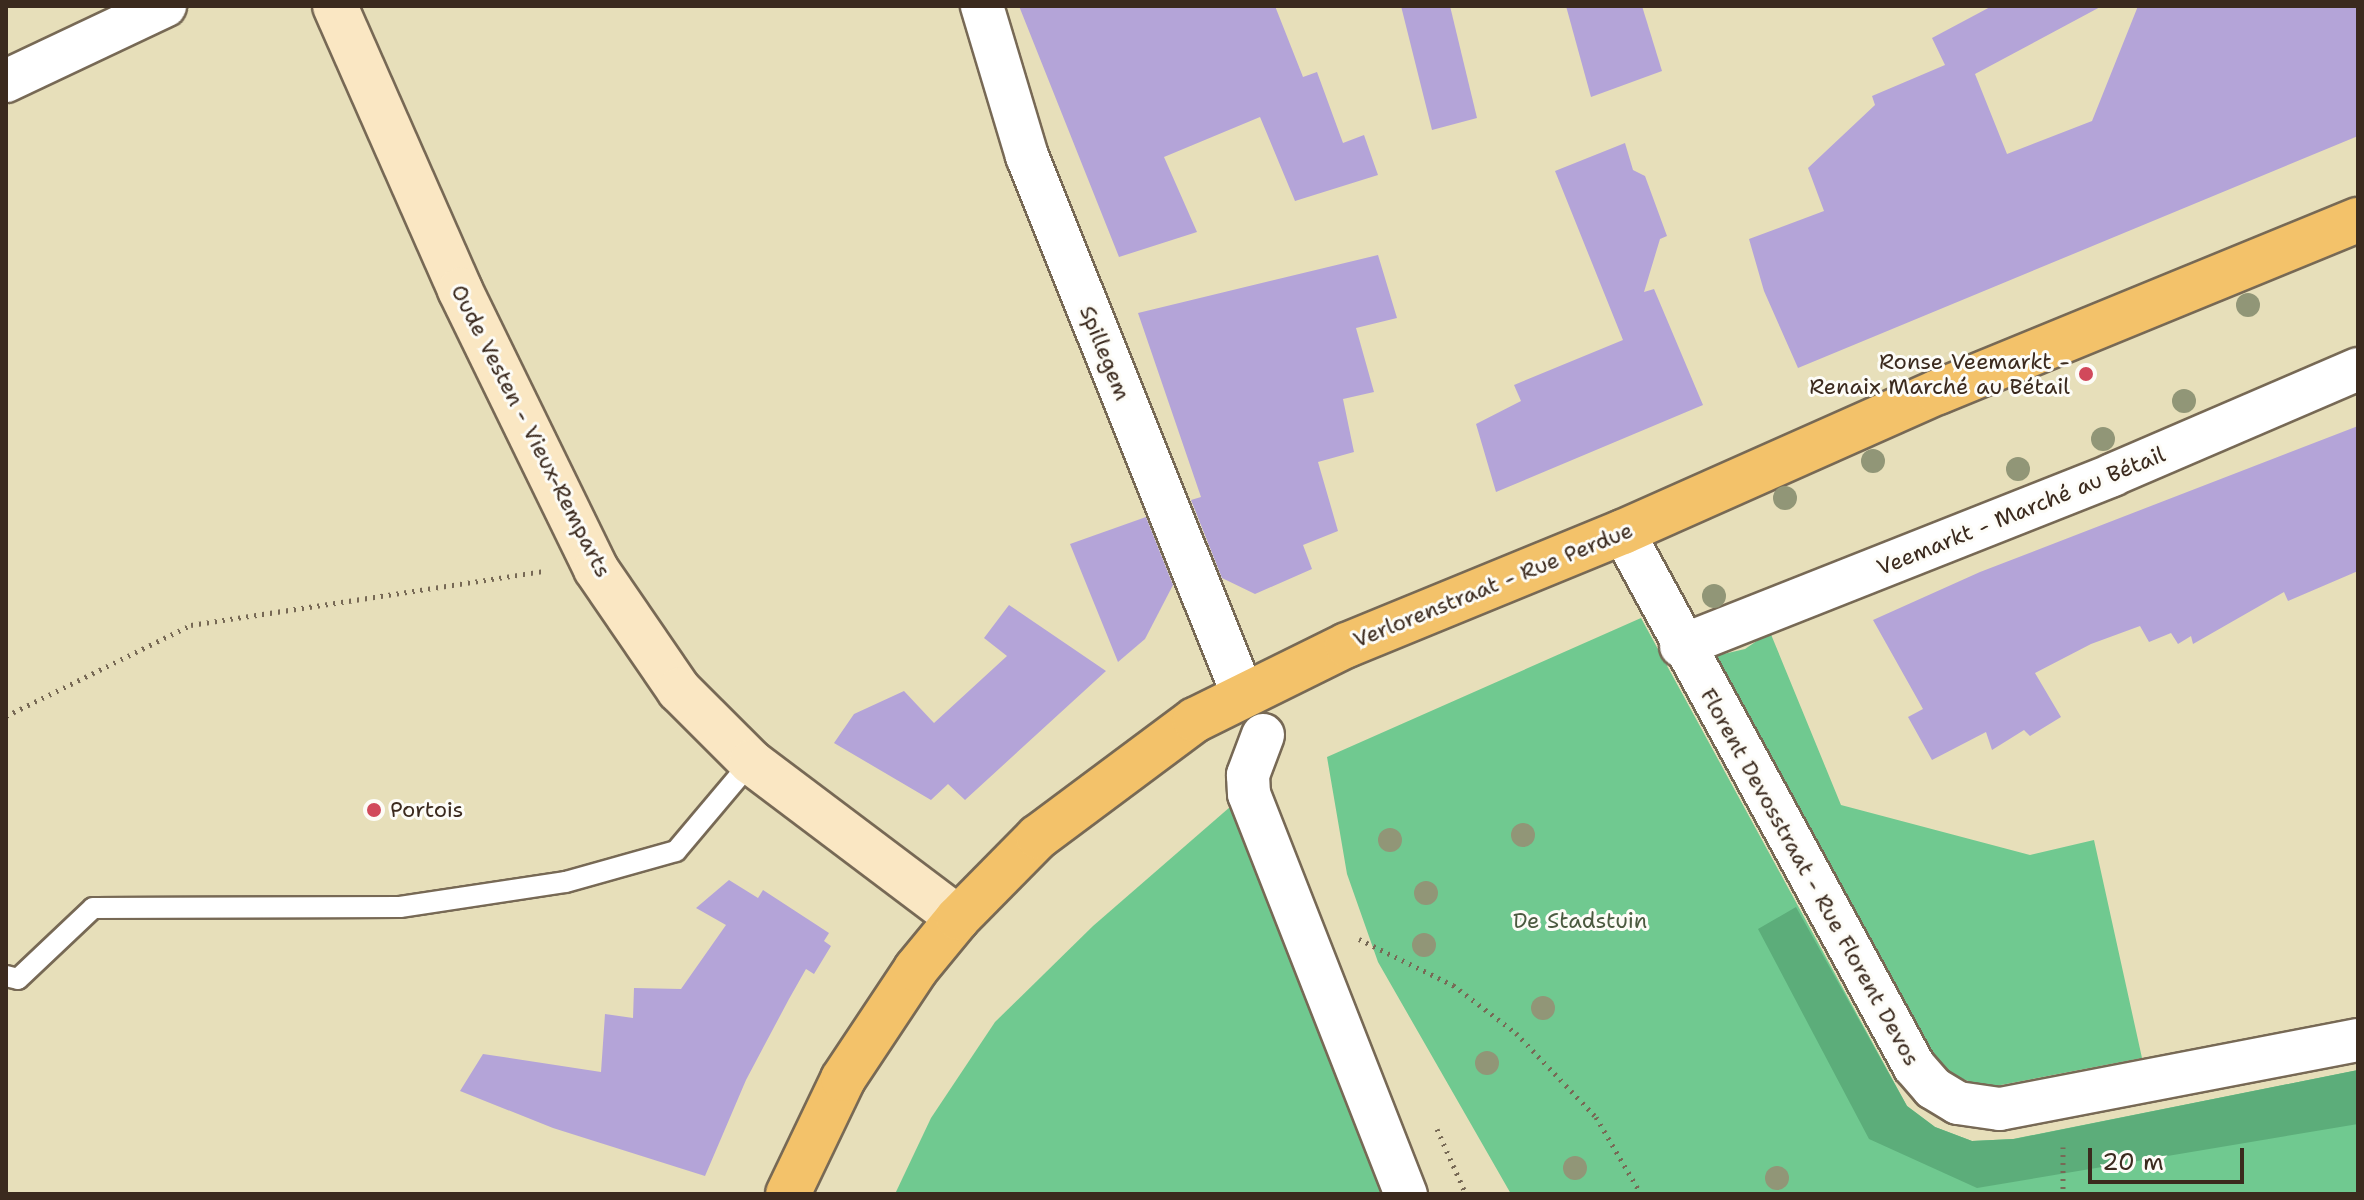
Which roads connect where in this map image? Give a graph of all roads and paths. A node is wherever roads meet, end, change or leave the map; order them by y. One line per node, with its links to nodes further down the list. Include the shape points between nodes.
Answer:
1 (165, 6): 4 (street)
2 (335, 6): 8 (street, Oude Vesten - Vieux-Remparts, via 460,290)
3 (982, 6): 10 (street, Spillegem, via 1027,156)
4 (6, 81)
5 (2358, 220): 7 (main road, Verlorenstraat - Rue Perdue, via 1743,476)
6 (2358, 369): 9 (street, Veemarkt - Marché au Bétail, via 2097,481)
7 (1623, 532): 9 (street, Florent Devosstraat - Rue Florent Devos); 10 (main road, Verlorenstraat - Rue Perdue, via 1347,645)
8 (596, 569): 11 (path, via 534,571 191,625); 13 (street, Oude Vesten - Vieux-Remparts, via 679,690)
9 (1681, 646): 17 (street, Florent Devosstraat - Rue Florent Devos, via 1914,1066 1933,1088 1958,1103 2000,1109 2057,1101)
10 (1243, 695): 14 (main road, Verlorenstraat - Rue Perdue, via 1195,720 1087,796)
11 (6, 716)
12 (1263, 735): 19 (street, via 1248,775 1249,794)
13 (751, 762): 14 (street, Oude Vesten - Vieux-Remparts); 16 (lane, via 676,851 597,874 400,907 93,908 18,979)
14 (958, 918): 18 (main road, Verlorenstraat - Rue Perdue, via 908,981 843,1079)
15 (1347, 934): 20 (path, via 1453,985 1516,1033 1596,1117)
16 (6, 976)
17 (2358, 1040)
18 (788, 1194)
19 (1406, 1194)
20 (1641, 1194)

